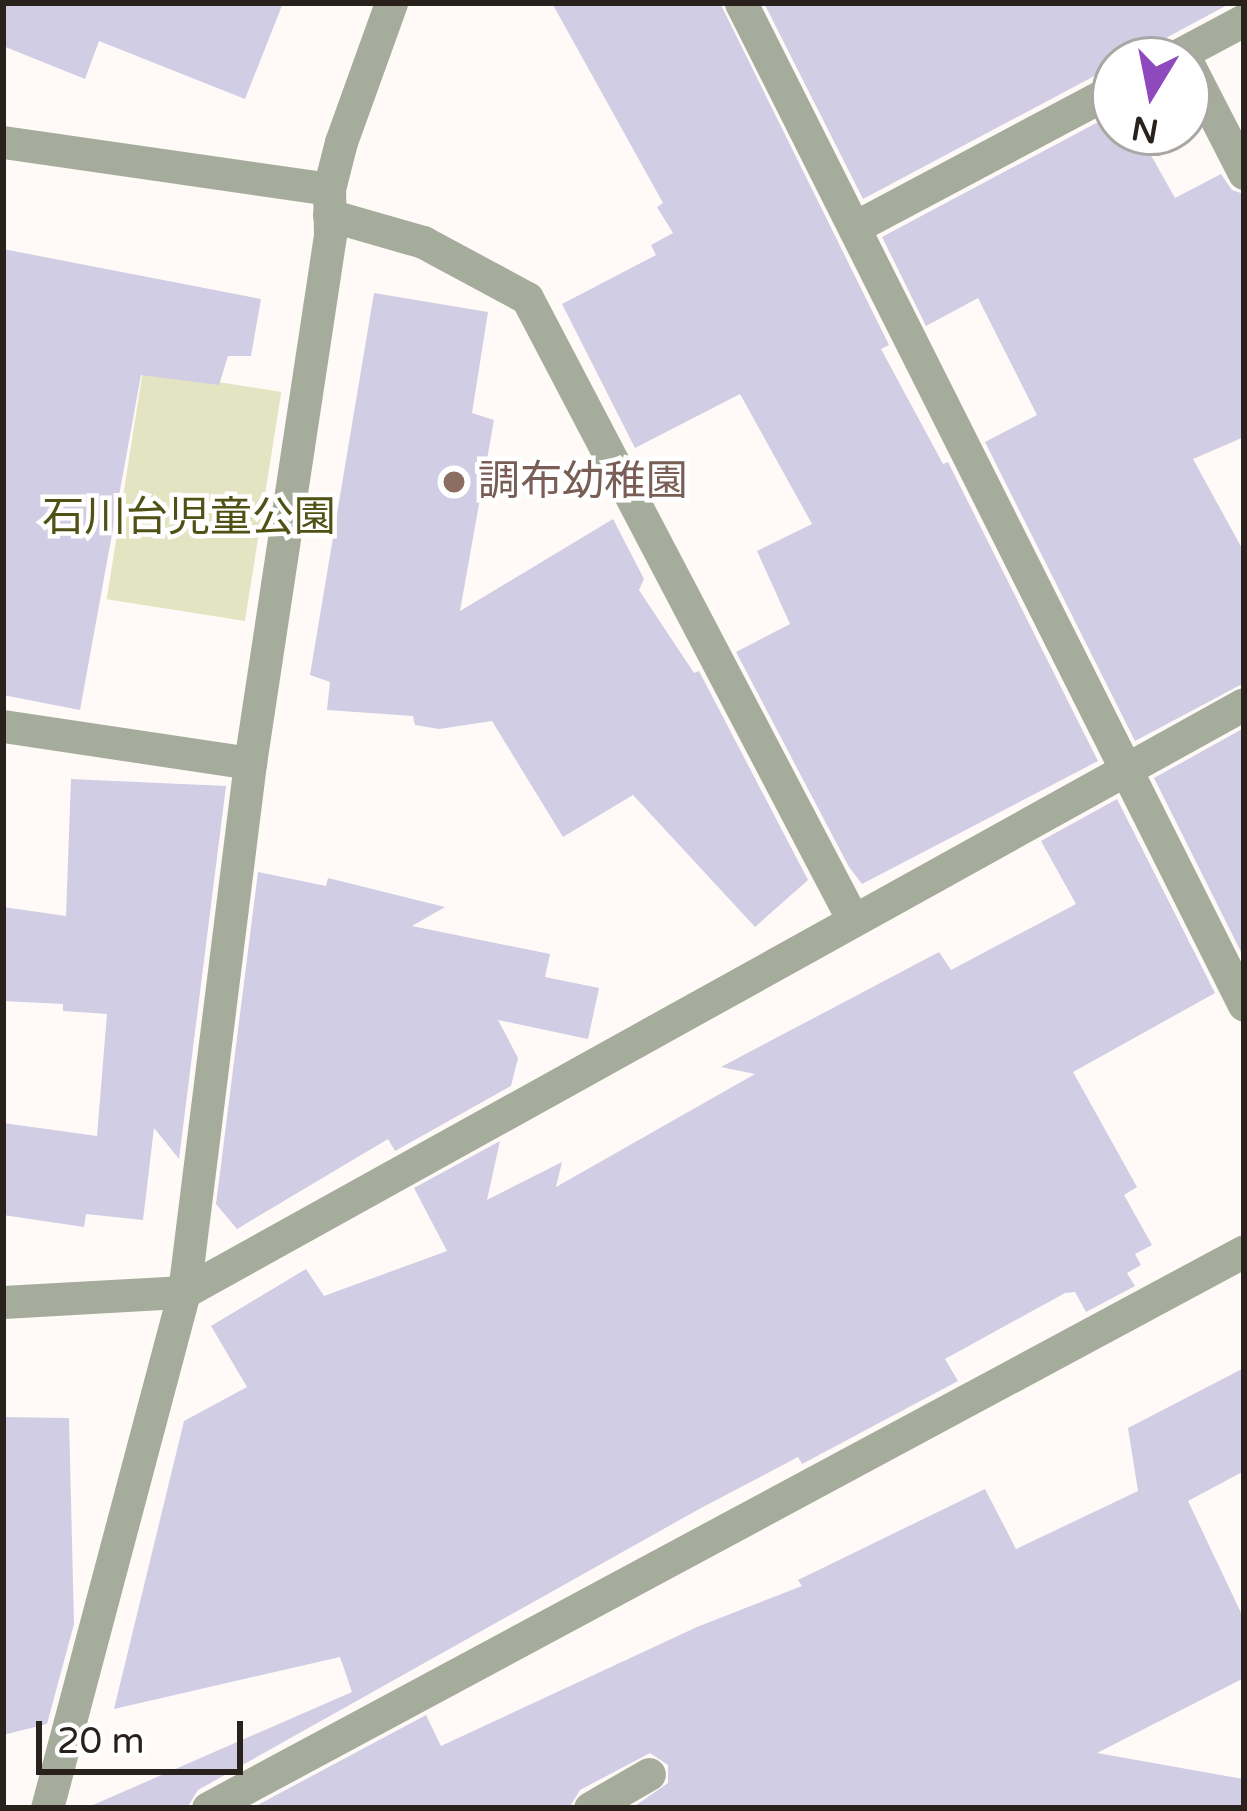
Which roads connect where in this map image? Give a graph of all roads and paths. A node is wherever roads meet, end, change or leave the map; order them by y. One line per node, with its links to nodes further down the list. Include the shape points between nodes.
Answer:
1 (392, 3): 9 (street, via 340,142)
2 (741, 3): 10 (street)
3 (1244, 20): 4 (street)
4 (1211, 40)
5 (1091, 102): 10 (street)
6 (1211, 113): 8 (street)
7 (3, 142): 9 (street)
8 (1244, 173)
9 (329, 202): 13 (street); 15 (street, via 527,298)
10 (855, 226): 14 (street)
11 (1244, 704): 14 (street)
12 (3, 726): 13 (street)
13 (250, 763): 18 (street)
14 (1125, 773): 15 (street); 16 (street)
15 (852, 918): 18 (street)
16 (1244, 1005)
17 (1244, 1251): 22 (street)
18 (184, 1292): 19 (street); 21 (street)
19 (3, 1302)
20 (649, 1774): 23 (street)
21 (47, 1808)
22 (208, 1808)
23 (590, 1808)

